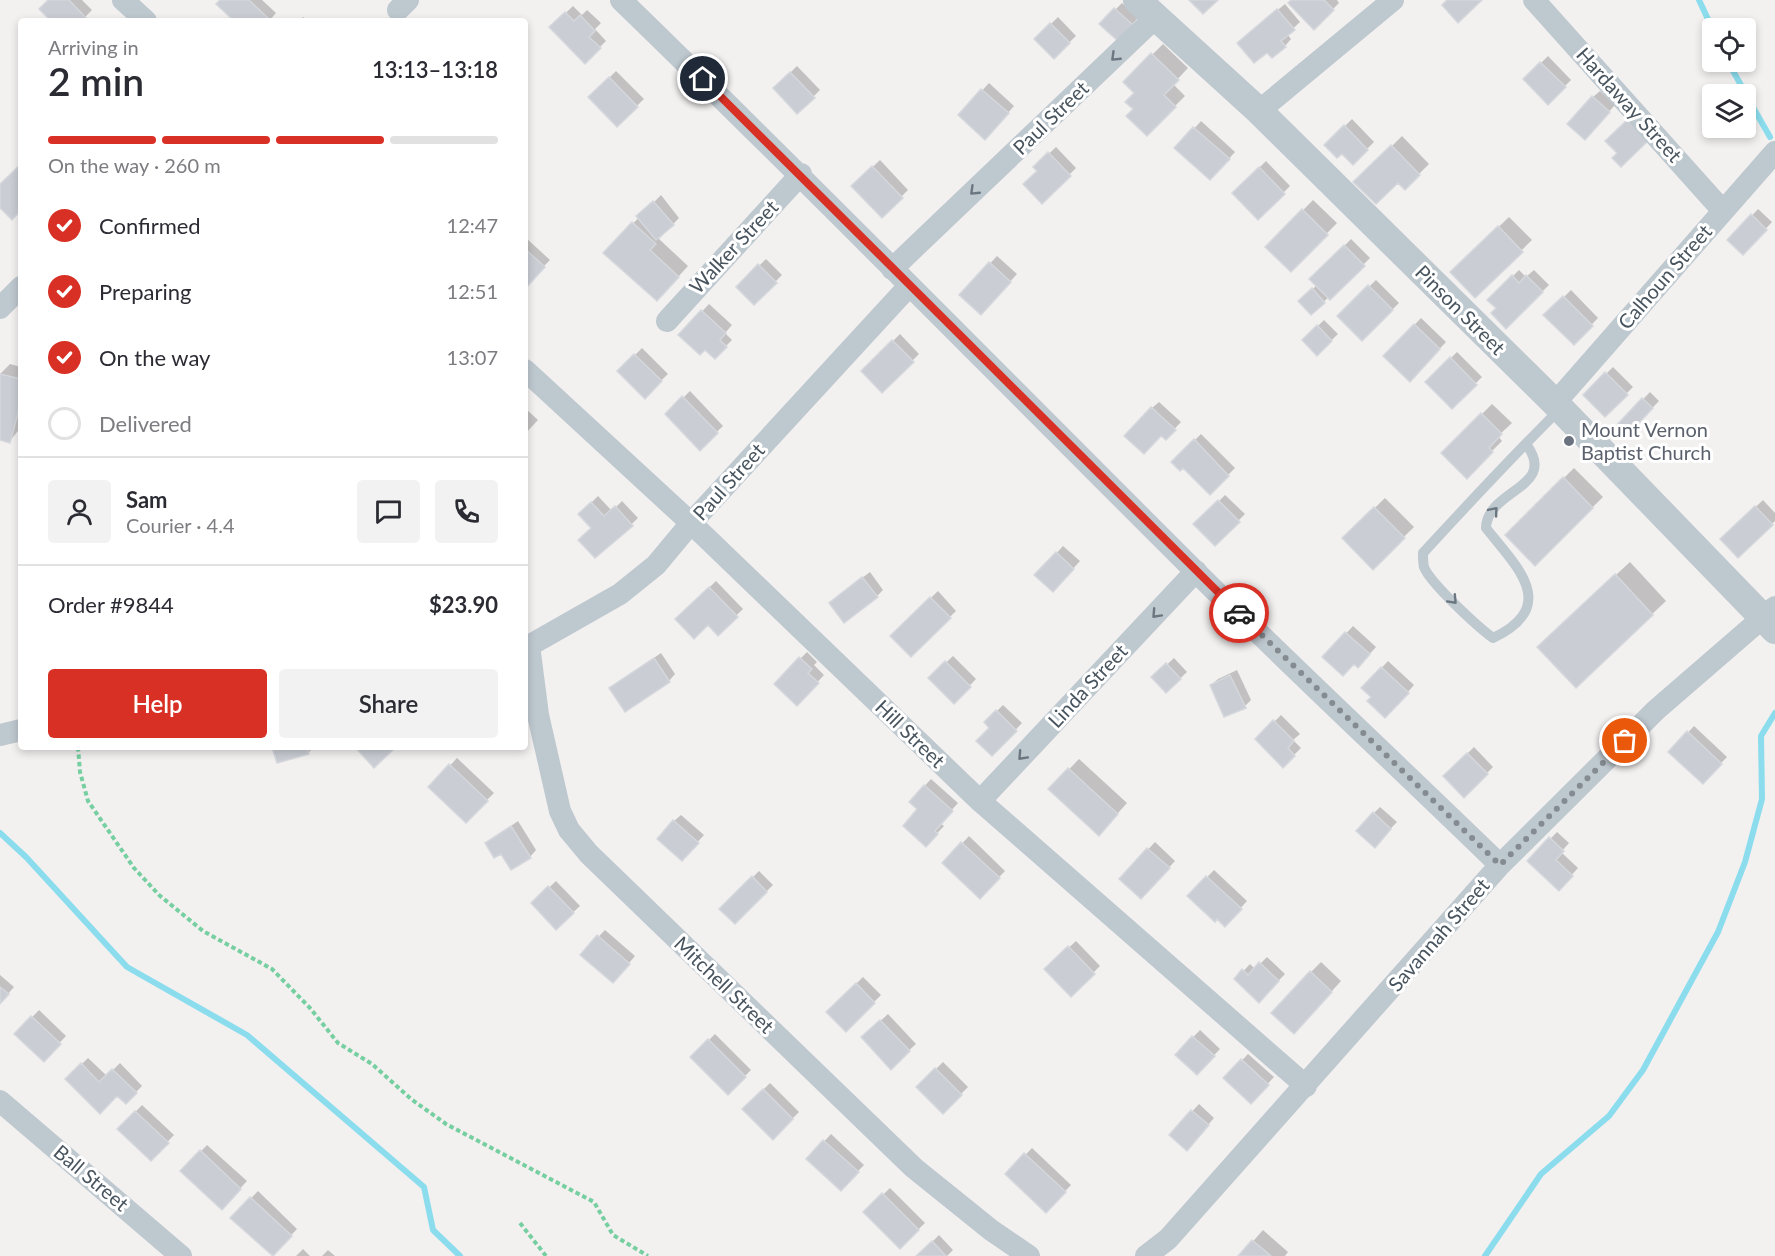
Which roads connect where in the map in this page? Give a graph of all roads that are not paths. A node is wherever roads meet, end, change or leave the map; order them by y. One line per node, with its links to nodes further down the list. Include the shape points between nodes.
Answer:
1 (123, 0): 6 (street)
2 (621, 0): 9 (street)
3 (1393, 0): 7 (street)
4 (1534, 0): 10 (street, Hardaway Street)
5 (1147, 8): 7 (street, Pinson Street); 11 (street, Paul Street, one-way to 11)
6 (143, 18)
7 (1259, 111): 17 (street, Pinson Street)
8 (1775, 152): 10 (street, Calhoun Street)
9 (801, 174): 11 (street); 15 (street, Walker Street)
10 (1723, 211): 17 (street, Calhoun Street)
11 (892, 269): 12 (street)
12 (909, 286): 19 (street, Paul Street); 20 (street)
13 (18, 291): 14 (street)
14 (0, 308)
15 (667, 321)
16 (528, 373): 19 (street, Hill Street)
17 (1557, 406): 18 (lane); 21 (street, Pinson Street)
18 (1526, 444): 18 (lane, one-way to 18, via 1423,553 1424,566 1431,576 1492,638 1508,630 1529,605 1530,591 1520,569 1486,528 1490,513 1537,466 1536,457)
19 (691, 523): 22 (street, Paul Street, via 656,565 620,594); 26 (street, Hill Street)
20 (1196, 572): 26 (street, Linda Street, one-way to 26); 27 (street)
21 (1771, 618): 27 (street, Savannah Street, via 1656,710)
22 (528, 646)
23 (528, 658): 31 (street, Mitchell Street, via 560,811 569,830 589,854 914,1168)
24 (18, 731): 25 (street)
25 (0, 735)
26 (980, 801): 28 (street, Hill Street)
27 (1500, 865): 28 (street, Savannah Street)
28 (1306, 1086): 32 (street, Savannah Street, via 1168,1239)
29 (0, 1101): 30 (street, Ball Street)
30 (181, 1256)
31 (1029, 1256)
32 (1146, 1256)

